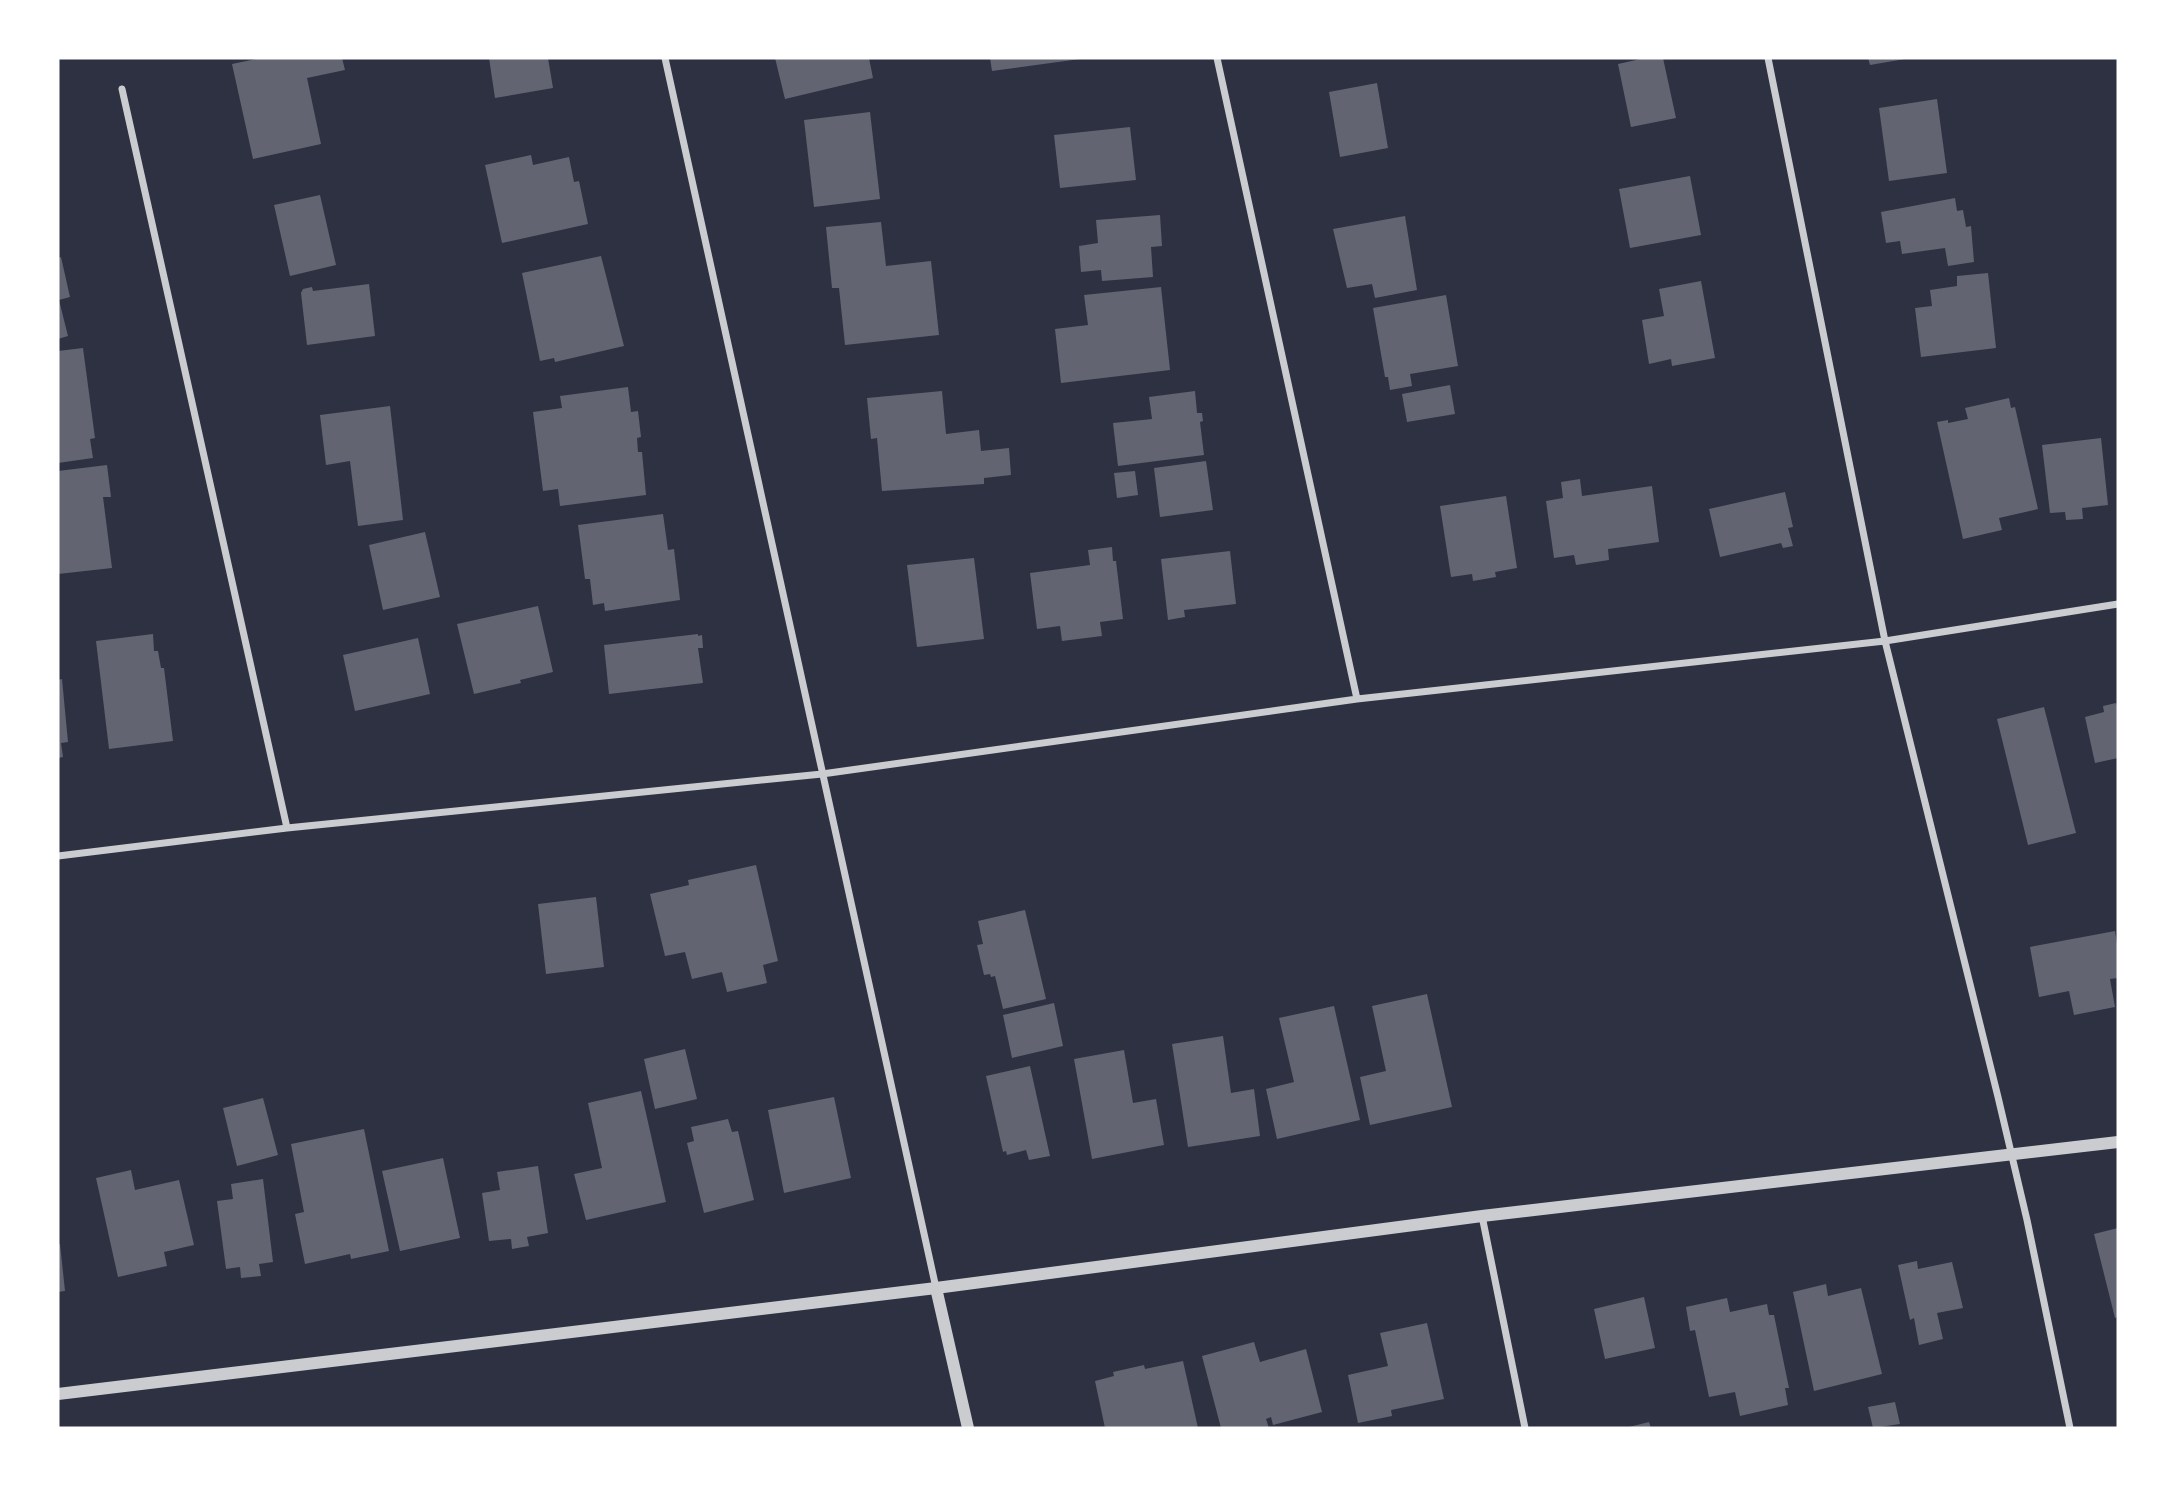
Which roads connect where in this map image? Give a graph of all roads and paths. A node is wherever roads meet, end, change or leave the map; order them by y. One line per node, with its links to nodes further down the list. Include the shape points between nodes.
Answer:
1 (665, 58): 8 (street)
2 (1217, 58): 7 (street)
3 (1768, 58): 6 (street)
4 (122, 89): 9 (street)
5 (2118, 604): 6 (street)
6 (1885, 641): 7 (street); 12 (street)
7 (1357, 699): 8 (street)
8 (822, 774): 9 (street); 14 (street)
9 (288, 828): 10 (street)
10 (58, 856)
11 (2118, 1142): 12 (street)
12 (2010, 1154): 13 (street); 18 (street)
13 (1482, 1216): 14 (street); 17 (street)
14 (936, 1288): 15 (street); 16 (street)
15 (58, 1394)
16 (968, 1428)
17 (1525, 1428)
18 (2070, 1428)

